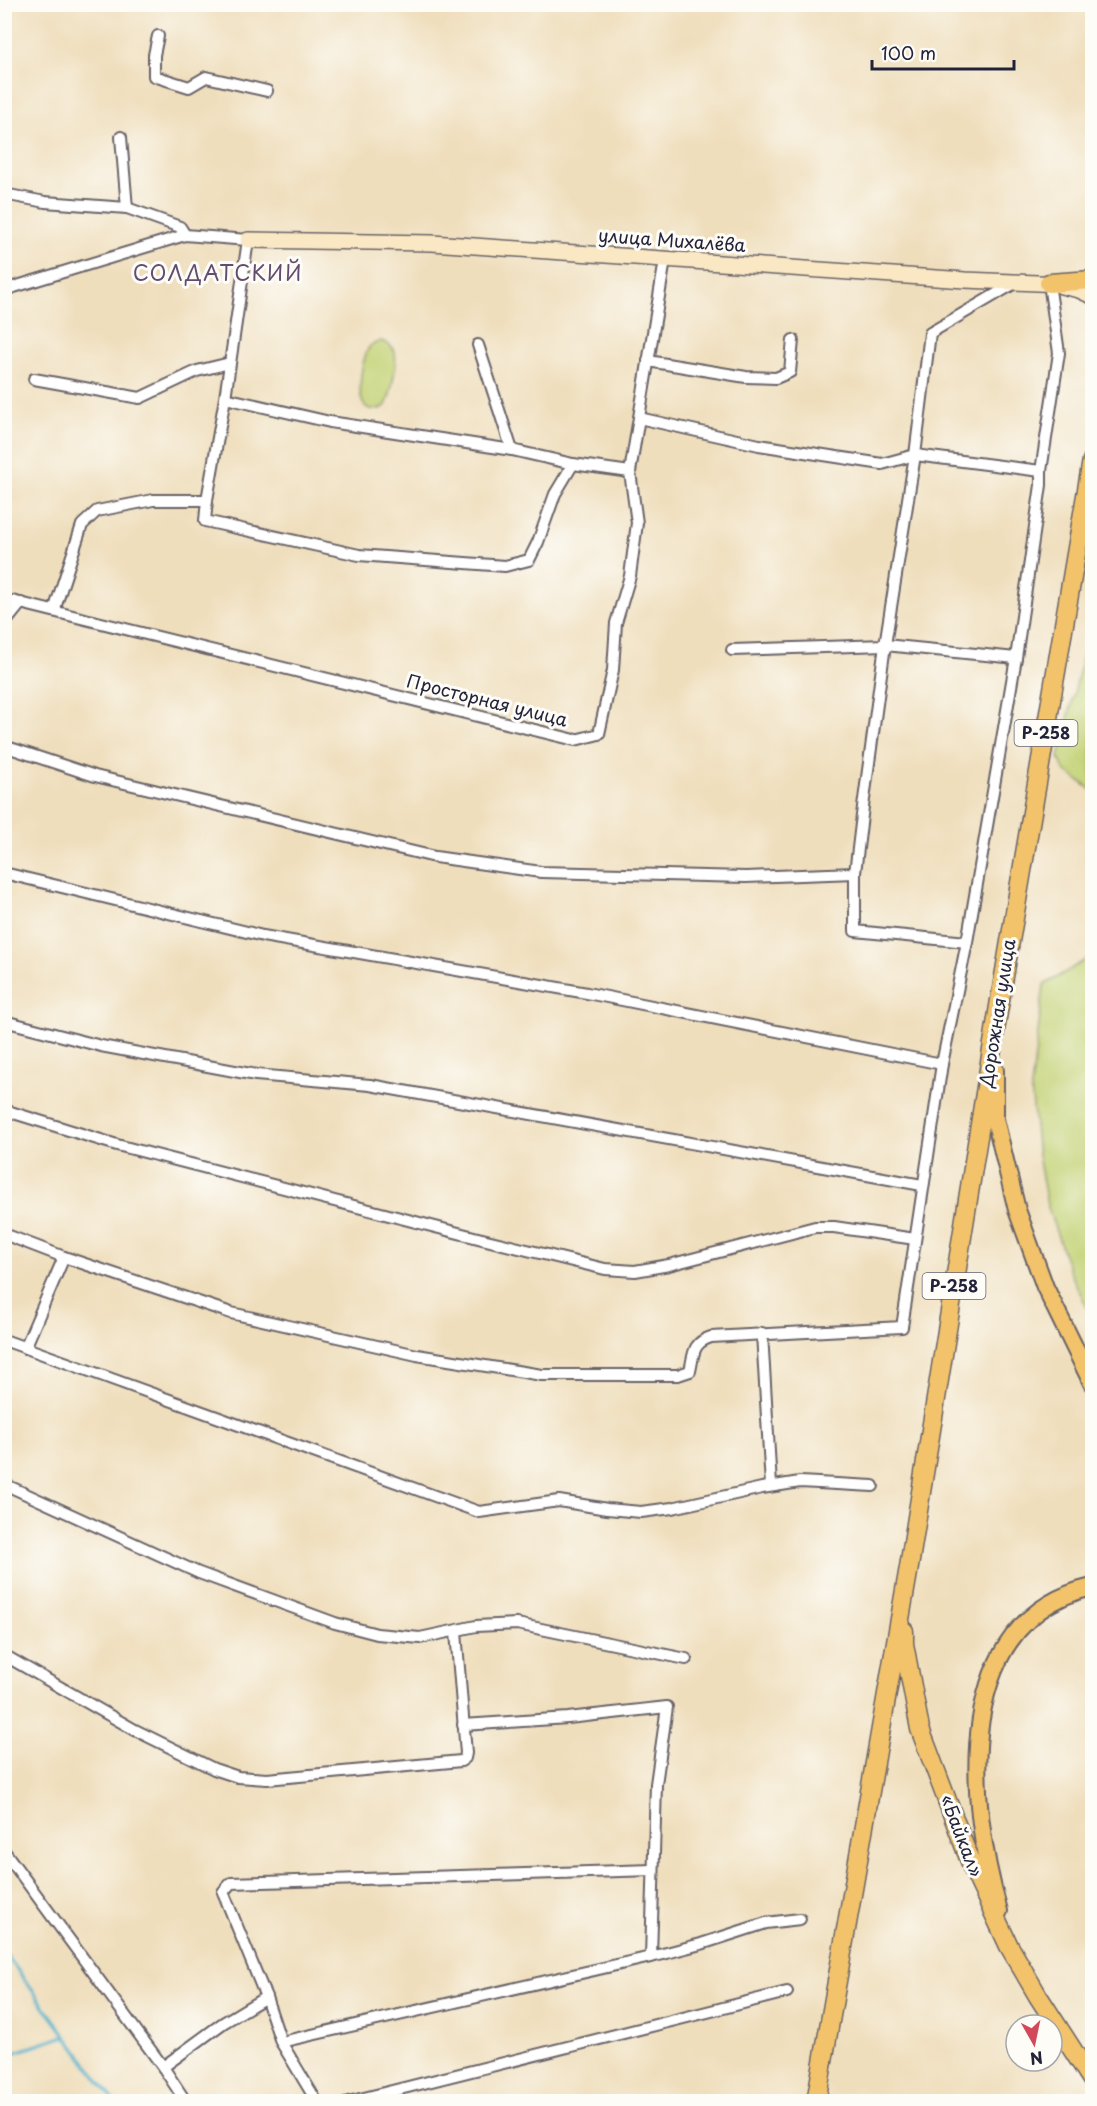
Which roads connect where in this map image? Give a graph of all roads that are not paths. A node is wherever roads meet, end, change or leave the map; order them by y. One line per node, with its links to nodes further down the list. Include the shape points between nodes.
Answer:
1 (158, 36): 2 (street, via 154,76 189,87 206,78)
2 (267, 91)
3 (120, 137): 5 (street)
4 (4, 194): 5 (street, via 45,202)
5 (127, 207): 6 (street, via 180,227)
6 (185, 235): 7 (street); 13 (street)
7 (248, 240): 8 (street, улица Михалёва, via 432,243); 18 (street)
8 (665, 260): 10 (street, улица Михалёва); 17 (street, Просторная улица)
9 (1092, 280): 11 (highway)
10 (1015, 283): 11 (street, улица Михалёва); 23 (street, via 930,333)
11 (1049, 283): 12 (street, улица Михалёва); 14 (street); 26 (street, via 1059,353)
12 (1092, 287)
13 (4, 290)
14 (1092, 296)
15 (793, 340): 17 (street, via 790,372 776,378)
16 (478, 345): 22 (street)
17 (648, 361): 21 (street, Просторная улица)
18 (231, 363): 19 (street, via 197,371 140,398); 20 (street)
19 (34, 379)
20 (225, 398): 22 (street, via 330,422); 28 (street)
21 (639, 418): 23 (street, via 759,445 882,464); 27 (street, Просторная улица)
22 (512, 450): 25 (street)
23 (915, 455): 26 (street); 33 (street)
24 (1092, 460): 40 (highway, Дорожная улица / Р-258)
25 (573, 464): 27 (street); 28 (street, via 555,494 529,560 505,566 359,555 205,521)
26 (1041, 471): 35 (street)
27 (630, 472): 31 (street, Просторная улица, via 637,524 630,576 615,623 613,670 599,734 575,740)
28 (207, 500): 31 (street, via 153,500 97,511 82,525)
29 (4, 599): 30 (street, Просторная улица)
30 (21, 603): 31 (street, Просторная улица); 32 (street)
31 (54, 611)
32 (4, 624)
33 (885, 645): 34 (street); 35 (street); 38 (street)
34 (732, 650)
35 (1016, 658): 39 (street)
36 (4, 746): 38 (street, via 95,776 435,857 541,872 746,877)
37 (4, 873): 42 (street, via 263,936 587,993)
38 (855, 873): 39 (street, via 855,931)
39 (967, 942): 42 (street)
40 (999, 1006): 51 (main road, via 995,1119 1004,1161 1045,1287); 55 (highway, Дорожная улица / Р-258)
41 (4, 1021): 44 (street, via 101,1046 256,1075 370,1085)
42 (942, 1064): 44 (street)
43 (4, 1110): 46 (street, via 129,1148 605,1269 635,1271 669,1265 815,1227)
44 (922, 1185): 46 (street)
45 (4, 1234): 47 (street)
46 (915, 1239): 48 (street, via 902,1327)
47 (64, 1257): 48 (street, via 231,1313 417,1355 542,1375 678,1375 690,1371 696,1345 702,1340); 50 (street)
48 (762, 1333): 53 (street)
49 (4, 1340): 50 (street)
50 (25, 1348): 53 (street, via 479,1512 559,1501 641,1512)
51 (1092, 1383)
52 (4, 1484): 57 (street, via 200,1573 335,1623 376,1634 420,1638)
53 (771, 1486): 54 (street, via 800,1482)
54 (873, 1486)
55 (909, 1567): 64 (highway, «Байкал» / Р-258, via 904,1644 920,1729 973,1869); 74 (highway)
56 (1092, 1587): 64 (main road, via 1042,1608 1019,1627 987,1689 978,1756 983,1841 987,1871)
57 (456, 1632): 59 (street, via 476,1626 517,1624); 60 (street)
58 (4, 1655): 60 (street, via 135,1730 238,1777 299,1777 462,1761 466,1753)
59 (686, 1659)
60 (464, 1725): 62 (street, via 667,1707 656,1784)
61 (4, 1851): 69 (street)
62 (653, 1870): 65 (street); 67 (street, via 231,1883 223,1893)
63 (800, 1918): 65 (street, via 766,1923)
64 (1009, 1946): 70 (highway, «Байкал» / Р-258)
65 (651, 1957): 68 (street)
66 (787, 1992): 73 (street)
67 (266, 1997): 68 (street); 69 (street)
68 (281, 2042): 72 (street)
69 (163, 2067): 71 (street)
70 (1092, 2080)
71 (186, 2102)
72 (317, 2102)
73 (348, 2102)
74 (816, 2102)

